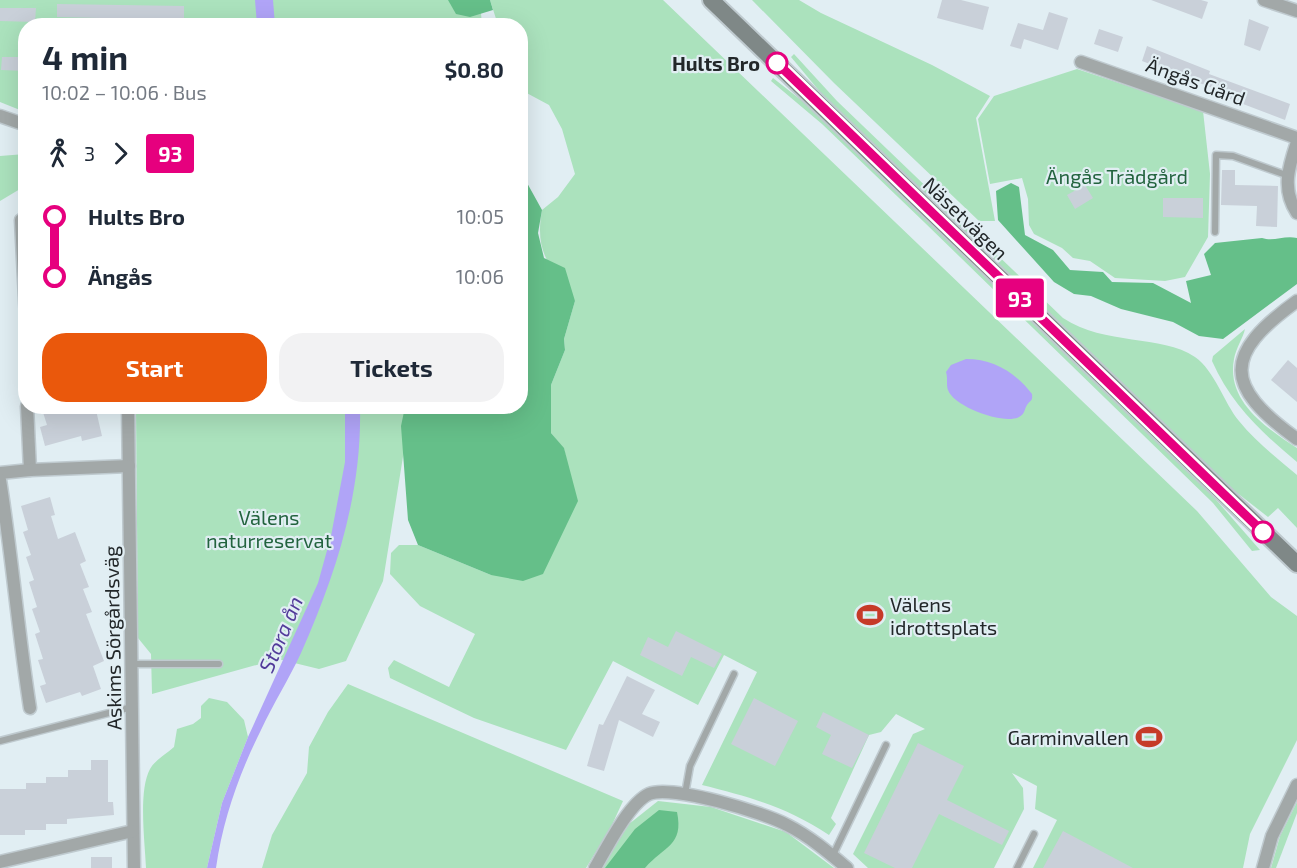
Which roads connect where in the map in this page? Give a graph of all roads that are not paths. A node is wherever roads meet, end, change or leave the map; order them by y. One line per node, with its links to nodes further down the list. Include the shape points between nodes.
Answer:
1 (711, 0): 19 (street, Näsetvägen)
2 (1264, 0): 3 (street)
3 (1297, 11)
4 (1081, 62): 7 (street, Ängås Gård)
5 (0, 116): 6 (street)
6 (18, 122)
7 (1297, 140): 8 (street, Ängås Gård)
8 (1286, 175): 9 (street); 10 (lane, via 1233,156 1216,155)
9 (1297, 213)
10 (1215, 232)
11 (1297, 301): 14 (street, via 1258,331 1246,349 1241,372 1247,393 1265,416)
12 (27, 414): 16 (street)
13 (128, 414): 15 (street, Askims Sörgårdsväg)
14 (1297, 439)
15 (129, 466): 16 (street); 20 (street, Askims Sörgårdsväg)
16 (30, 470): 17 (street)
17 (0, 473)
18 (0, 480): 24 (street, via 10,532)
19 (1297, 564)
20 (131, 664): 21 (lane); 23 (street, Askims Sörgårdsväg)
21 (219, 664)
22 (734, 674): 28 (lane, via 690,766)
23 (132, 707): 25 (lane); 29 (street, Askims Sörgårdsväg)
24 (30, 708)
25 (0, 741)
26 (886, 745): 31 (lane)
27 (1297, 785): 37 (street, via 1272,836)
28 (684, 794): 31 (street, via 775,819); 34 (street, via 649,794 628,816)
29 (133, 831): 32 (street); 33 (street, Askims Sörgårdsväg)
30 (1035, 834): 36 (lane)
31 (833, 856): 35 (street)
32 (0, 862)
33 (134, 868)
34 (595, 868)
35 (847, 868)
36 (1017, 868)
37 (1263, 868)

